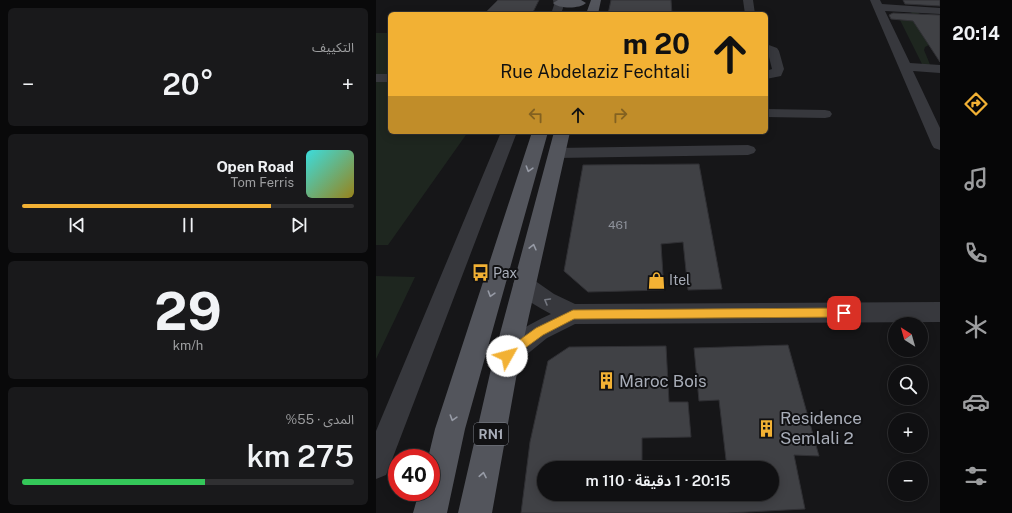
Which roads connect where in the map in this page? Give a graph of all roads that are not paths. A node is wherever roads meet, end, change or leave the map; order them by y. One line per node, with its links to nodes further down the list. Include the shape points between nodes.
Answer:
1 (596, 0): 9 (main road)
2 (748, 0): 10 (street)
3 (559, 1): 4 (main road); 7 (street)
4 (580, 1): 8 (main road)
5 (877, 4): 6 (street); 12 (street)
6 (940, 11)
7 (556, 12)
8 (577, 12)
9 (593, 12)
10 (750, 12)
11 (768, 49): 16 (street, via 772,51 778,70)
12 (905, 67): 13 (street); 24 (street)
13 (940, 70)
14 (922, 73): 15 (street)
15 (940, 74)
16 (768, 75)
17 (376, 78): 18 (street)
18 (388, 78)
19 (768, 113): 20 (street)
20 (825, 114)
21 (508, 134): 31 (street)
22 (539, 134): 32 (main road, one-way to 32, via 450,429)
23 (562, 134): 26 (main road, RN1)
24 (940, 144)
25 (748, 150): 26 (street)
26 (557, 153): 27 (main road, RN1, one-way to 26)
27 (524, 284): 29 (street, one-way to 27, via 546,301); 30 (main road, RN1)
28 (940, 312): 29 (street)
29 (573, 314): 30 (street, via 539,332)
30 (507, 356): 33 (main road, RN1, one-way to 30)
31 (376, 465)
32 (430, 513)
33 (475, 513)

